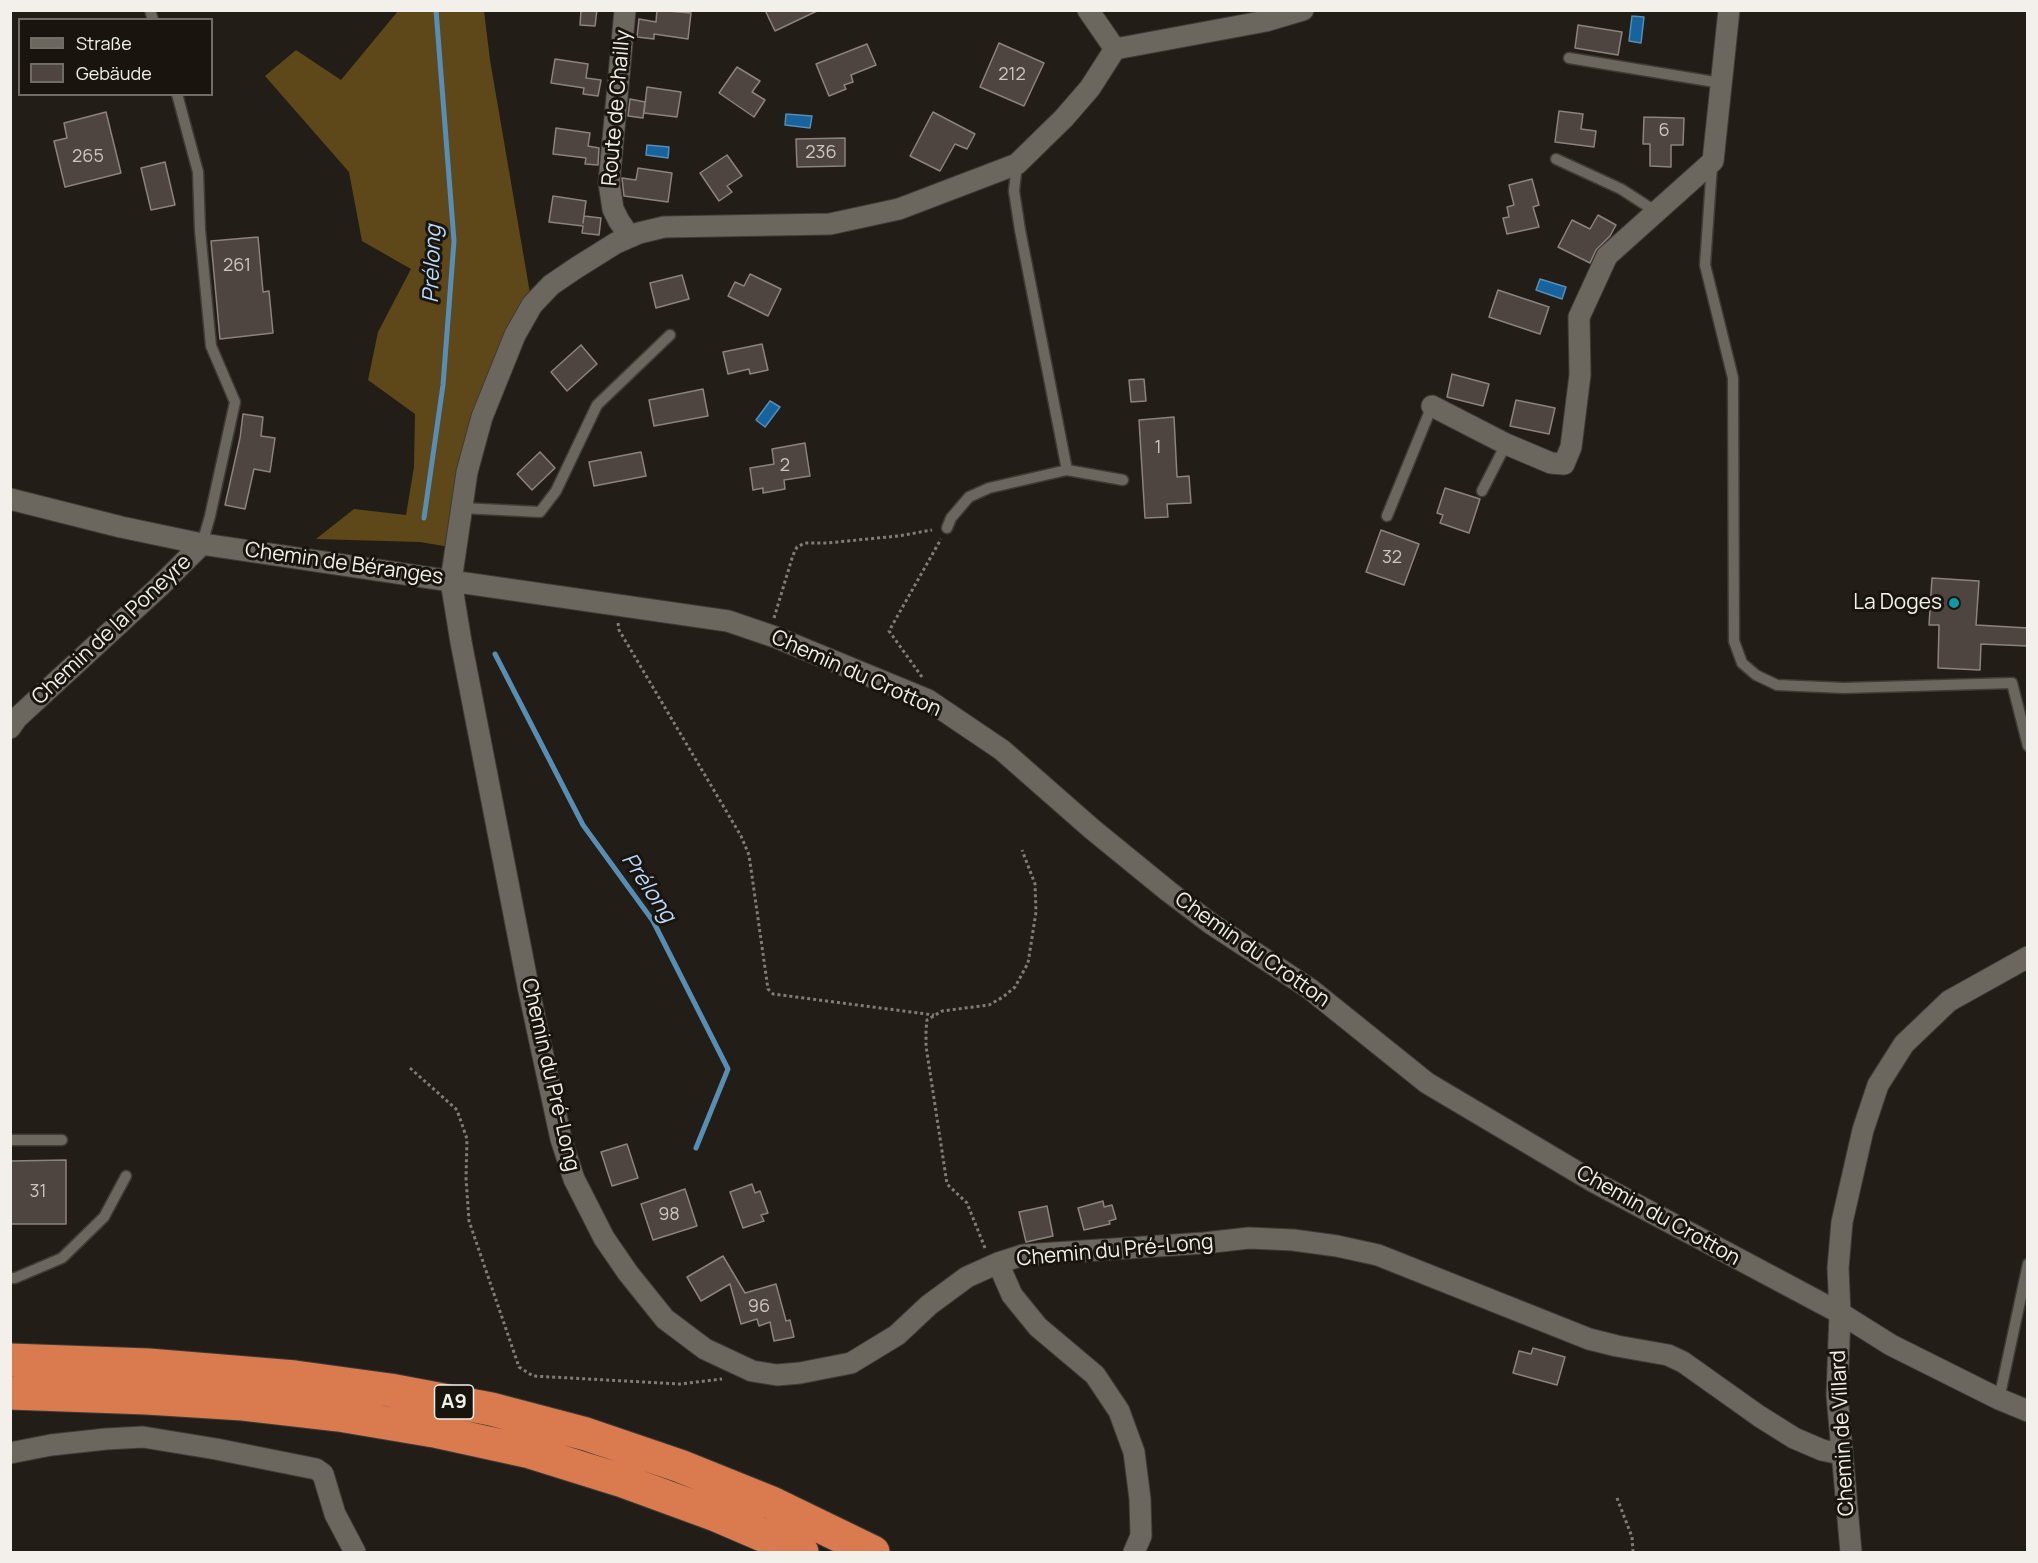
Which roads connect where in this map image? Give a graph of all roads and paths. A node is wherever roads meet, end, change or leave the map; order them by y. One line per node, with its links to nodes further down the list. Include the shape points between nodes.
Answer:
1 (625, 10): 14 (street, Route de Chailly, via 609,183 614,209)
2 (1088, 10): 6 (street)
3 (1303, 10): 5 (street)
4 (1729, 10): 8 (street)
5 (1265, 16): 6 (street)
6 (1116, 49): 12 (street, Chemin de Béranges, via 1090,88)
7 (1569, 58): 8 (lane)
8 (1721, 83): 11 (street)
9 (178, 96): 25 (lane, via 198,172 211,346 234,402)
10 (1556, 159): 13 (lane, via 1621,189)
11 (1713, 161): 13 (street); 31 (lane, via 1705,265 1733,378 1734,640 1742,663 1776,685 1844,688 2012,683)
12 (1017, 164): 14 (street, Chemin de Béranges, via 899,209 830,224 664,227); 18 (lane, via 1014,191 1020,230)
13 (1655, 211): 17 (street, via 1607,256 1579,317 1580,375 1571,447 1564,464 1551,463)
14 (630, 237): 22 (street, Chemin de Béranges, via 551,285 532,305 515,335 482,417 466,472)
15 (670, 335): 22 (lane, via 597,405 556,490 540,512)
16 (1432, 406): 17 (street); 23 (lane)
17 (1506, 444): 20 (lane)
18 (1067, 470): 19 (lane); 24 (lane, via 989,488 969,497)
19 (1123, 480)
20 (1482, 491)
21 (10, 499): 25 (street, Chemin de la Poneyre)
22 (462, 508): 26 (street, Chemin de Béranges)
23 (1387, 516)
24 (947, 528): 28 (path, via 797,547); 29 (path, via 889,631 928,684)
25 (202, 544): 26 (street, Chemin de Béranges); 30 (street, Chemin de la Poneyre)
26 (452, 581): 27 (street, Chemin du Crotton); 39 (street, Chemin du Pré-Long, via 529,992 561,1139 574,1179 604,1238 628,1273 665,1319 705,1349 752,1371 777,1375 851,1363 897,1335 928,1305 967,1277)
27 (618, 605): 28 (street, Chemin du Crotton, via 728,621); 34 (path, via 619,630 741,836 748,855 768,989 773,994)
28 (769, 635): 29 (street, Chemin du Crotton)
29 (928, 700): 42 (street, Chemin du Crotton, via 1002,750 1168,891 1310,989 1427,1083 1603,1187)
30 (10, 728)
31 (2028, 746)
32 (1022, 850): 34 (path, via 1035,884 1036,912 1028,963 1015,987 1003,998 989,1005)
33 (2028, 957): 42 (street, Chemin de Villard, via 1949,1002 1904,1044 1878,1085 1863,1130 1842,1222)
34 (934, 1015): 39 (path, via 927,1020 926,1046 947,1184 967,1203 984,1246)
35 (410, 1068): 44 (path, via 457,1110 467,1139 469,1221 519,1367 533,1377 680,1384)
36 (10, 1140): 37 (lane)
37 (62, 1140)
38 (126, 1176): 41 (lane, via 104,1217 62,1258)
39 (998, 1263): 49 (street, Chemin du Pré-Long, via 1023,1255 1249,1238 1293,1240 1378,1255 1589,1339 1668,1355 1794,1438); 54 (street, via 1012,1295 1038,1327 1095,1375 1119,1411 1134,1452 1140,1499 1141,1536)
40 (2028, 1264): 46 (lane)
41 (10, 1278)
42 (1840, 1313): 46 (street, Chemin du Crotton, via 1890,1346); 49 (street, Chemin de Villard, via 1837,1395)
43 (10, 1360): 53 (highway, A9, via 139,1364 295,1377 491,1409 586,1434 680,1466 772,1503)
44 (731, 1378)
45 (10, 1393): 52 (highway, A9, via 243,1404 434,1431 530,1452 614,1478)
46 (1999, 1400): 47 (street, Chemin du Crotton)
47 (2028, 1411)
48 (10, 1453): 51 (street, via 62,1443 143,1437 316,1468 323,1474 335,1514)
49 (1841, 1454): 56 (street, Chemin de Villard)
50 (1617, 1498): 55 (path, via 1632,1537)
51 (355, 1552)
52 (802, 1552)
53 (873, 1552)
54 (1134, 1552)
55 (1633, 1552)
56 (1851, 1552)

